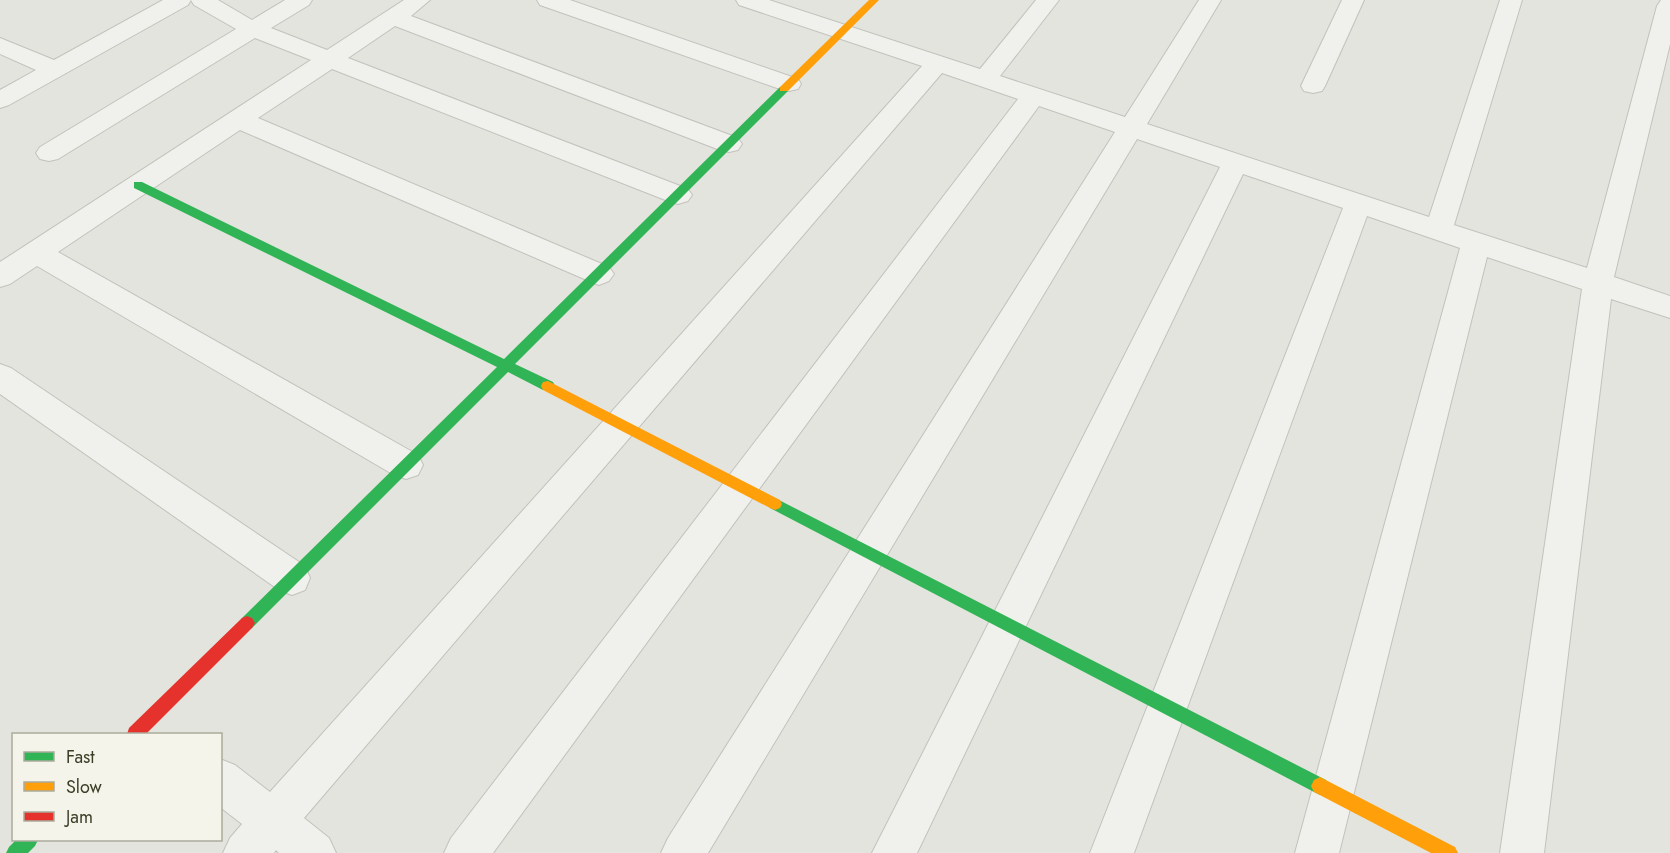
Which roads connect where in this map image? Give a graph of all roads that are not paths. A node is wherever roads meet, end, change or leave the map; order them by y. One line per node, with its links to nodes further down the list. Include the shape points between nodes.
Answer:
1 (180, 0): 19 (street)
2 (201, 0): 14 (street)
3 (301, 0): 14 (street)
4 (418, 0): 13 (street)
5 (548, 0): 21 (street)
6 (747, 0): 15 (street)
7 (874, 0): 15 (street)
8 (1048, 0): 20 (street)
9 (1210, 0): 26 (street)
10 (1353, 0): 22 (street)
11 (1511, 0): 33 (street)
12 (1670, 4): 38 (street)
13 (393, 17): 17 (street); 27 (street)
14 (252, 29): 17 (street); 28 (street)
15 (844, 30): 18 (street); 21 (street)
16 (0, 45): 19 (street)
17 (329, 59): 25 (street); 31 (street)
18 (939, 62): 20 (street); 42 (street)
19 (55, 70): 24 (street)
20 (986, 78): 23 (street)
21 (789, 84): 27 (street)
22 (1313, 86)
23 (1035, 94): 26 (street); 44 (street)
24 (0, 100)
25 (238, 119): 30 (street); 36 (street)
26 (1132, 126): 29 (street); 45 (street)
27 (729, 144): 31 (street)
28 (49, 153)
29 (1236, 162): 32 (street); 47 (street)
30 (138, 185): 35 (street); 40 (street)
31 (678, 195): 36 (street)
32 (1359, 202): 33 (street); 48 (street)
33 (1439, 229): 34 (street)
34 (1476, 242): 38 (street); 51 (street)
35 (36, 252): 37 (street); 43 (street)
36 (598, 273): 40 (street)
37 (0, 276)
38 (1598, 282): 39 (street); 63 (street)
39 (1670, 307)
40 (507, 364): 42 (street); 43 (street)
41 (0, 377): 46 (street)
42 (622, 424): 44 (street); 52 (street)
43 (406, 465): 46 (street)
44 (741, 486): 45 (street); 57 (street)
45 (869, 552): 47 (street); 58 (street)
46 (292, 578): 49 (street)
47 (1007, 624): 48 (street); 59 (street)
48 (1167, 707): 51 (street); 60 (street)
49 (148, 730)
50 (222, 782): 52 (street)
51 (1332, 792): 61 (street); 62 (street)
52 (273, 821): 55 (street); 56 (street)
53 (28, 841): 54 (street)
54 (15, 853)
55 (245, 853)
56 (314, 853)
57 (466, 853)
58 (684, 853)
59 (894, 853)
60 (1112, 853)
61 (1317, 853)
62 (1449, 853)
63 (1522, 853)

